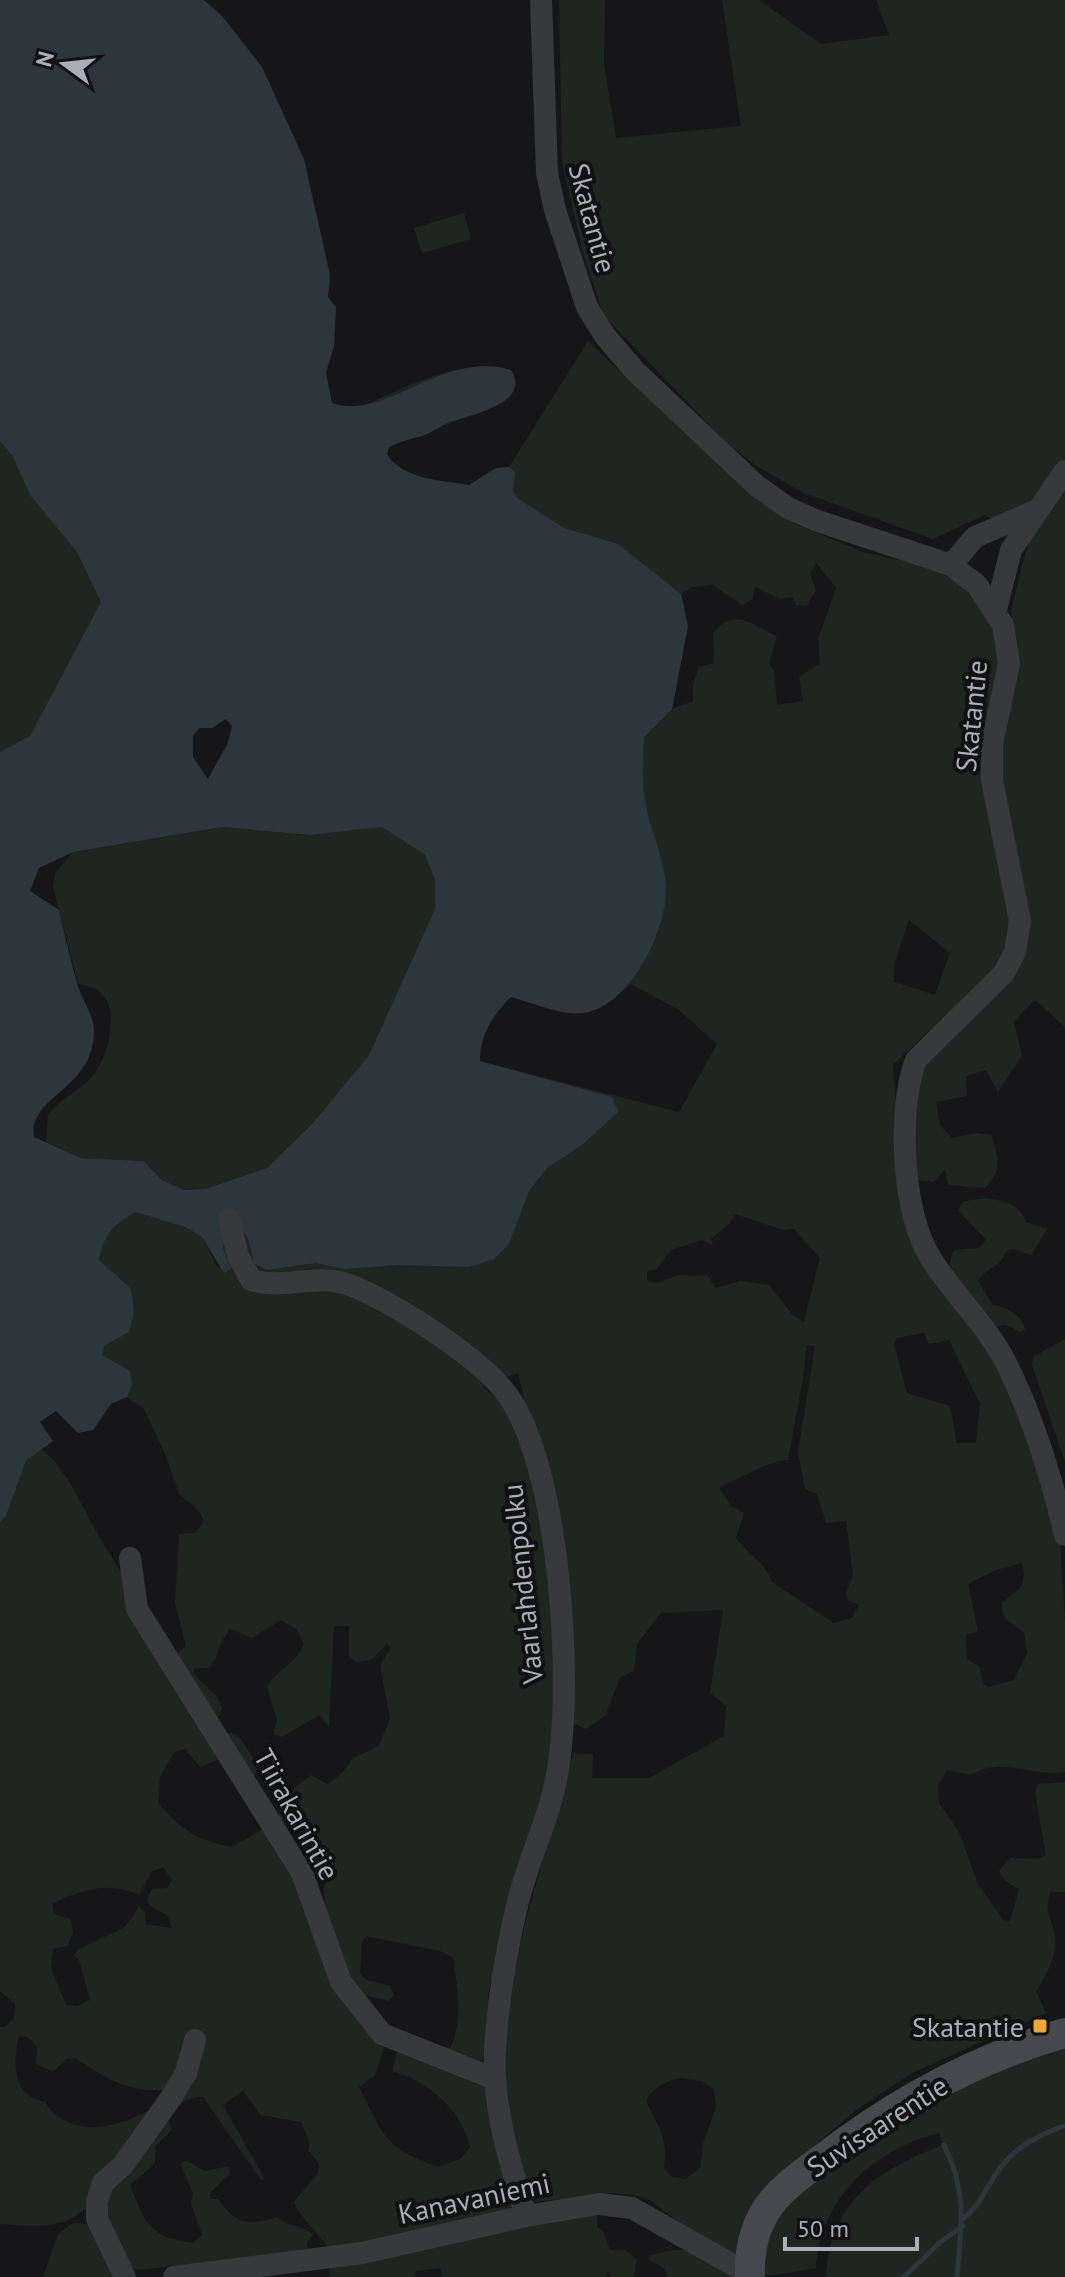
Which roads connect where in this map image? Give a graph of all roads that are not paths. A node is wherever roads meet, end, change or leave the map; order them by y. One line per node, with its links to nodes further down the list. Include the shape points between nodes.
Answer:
1 (541, 0): 4 (street, Skatantie, via 547,173 594,322 635,371 708,441 788,508)
2 (1065, 471): 3 (street)
3 (1035, 511): 4 (street, via 975,537); 5 (street, via 1011,550)
4 (951, 565): 5 (street, Skatantie, via 977,585)
5 (996, 610): 7 (street, Skatantie, via 1009,664 992,744 992,780 1020,921 1015,952 1004,973 916,1060 905,1109 907,1162 915,1229 1004,1361 1040,1446)
6 (229, 1219): 11 (street, Vaarlahdenpolku, via 238,1256 251,1280 289,1283 315,1278 347,1285 414,1319 484,1371 509,1397 540,1469 561,1613 564,1718 550,1807 518,1900 507,1952)
7 (1065, 1535)
8 (130, 1558): 11 (street, Tiirakarintie, via 137,1609 302,1873 341,1982 382,2034)
9 (1065, 2033): 14 (street, Suvisaarentie, via 1005,2052 916,2094 798,2177 764,2213 754,2237)
10 (195, 2040): 15 (street, via 186,2073 171,2098 131,2155 103,2183 97,2201 97,2219)
11 (495, 2079): 12 (street, Vaarlahdenpolku)
12 (526, 2216): 13 (street, Kanavaniemi, via 362,2253); 14 (street, Kanavaniemi, via 618,2204 654,2219)
13 (186, 2276)
14 (750, 2276)
15 (125, 2277)

